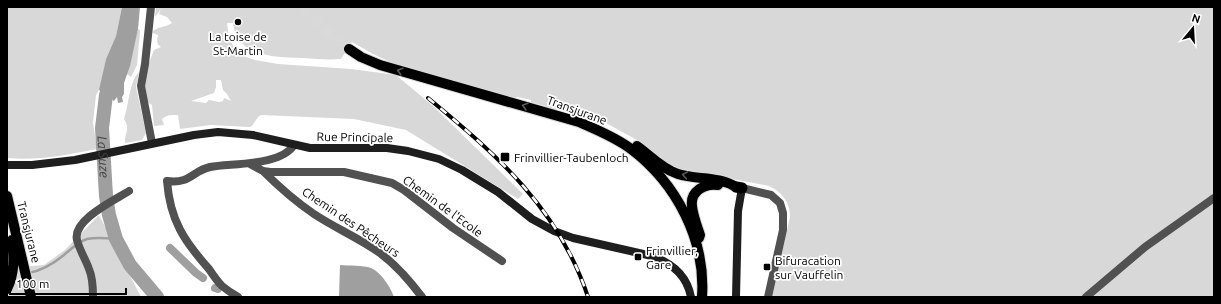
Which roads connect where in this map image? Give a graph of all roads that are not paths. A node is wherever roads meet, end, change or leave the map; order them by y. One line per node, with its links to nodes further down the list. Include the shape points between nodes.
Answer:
1 (151, 7): 4 (street, via 141,86)
2 (349, 49): 3 (main road, Transjurane, one-way to 2, via 579,122 380,65)
3 (610, 136): 9 (main road, one-way to 3, via 713,179 673,172 633,143); 13 (main road, Transjurane, via 652,168 670,189 689,222)
4 (148, 144): 5 (main road, Rue Principale, via 201,133 225,132 253,135); 7 (main road, Rue Principale, via 77,160)
5 (294, 145): 6 (street, via 282,156); 20 (main road, Rue Principale, via 319,149 387,148 439,159 481,180 549,229 573,238 652,256 671,264 688,286)
6 (250, 164): 8 (street, Chemin de l'Ecole); 18 (street, via 209,168 184,180 168,181 171,207 181,232 222,285)
7 (7, 165)
8 (263, 171): 14 (street, Chemin de l'Ecole, via 344,172 392,183); 19 (street, Chemin des Pêcheurs, via 300,204 385,258)
9 (739, 187): 13 (main road, via 712,184 697,191 692,206 700,235); 22 (main road); 23 (street, via 771,195 777,199 782,209 783,230)
10 (129, 191): 17 (street, via 100,208 78,232 77,240 92,278)
11 (1214, 198): 24 (street, via 1145,247)
12 (8, 199): 15 (main road, via 14,262); 16 (main road, Transjurane)
13 (698, 250): 21 (main road, Transjurane)
14 (502, 261)
15 (7, 289)
16 (31, 297)
17 (93, 297)
18 (238, 297)
19 (422, 297)
20 (691, 297)
21 (702, 297)
22 (736, 297)
23 (768, 297)
24 (1086, 297)

